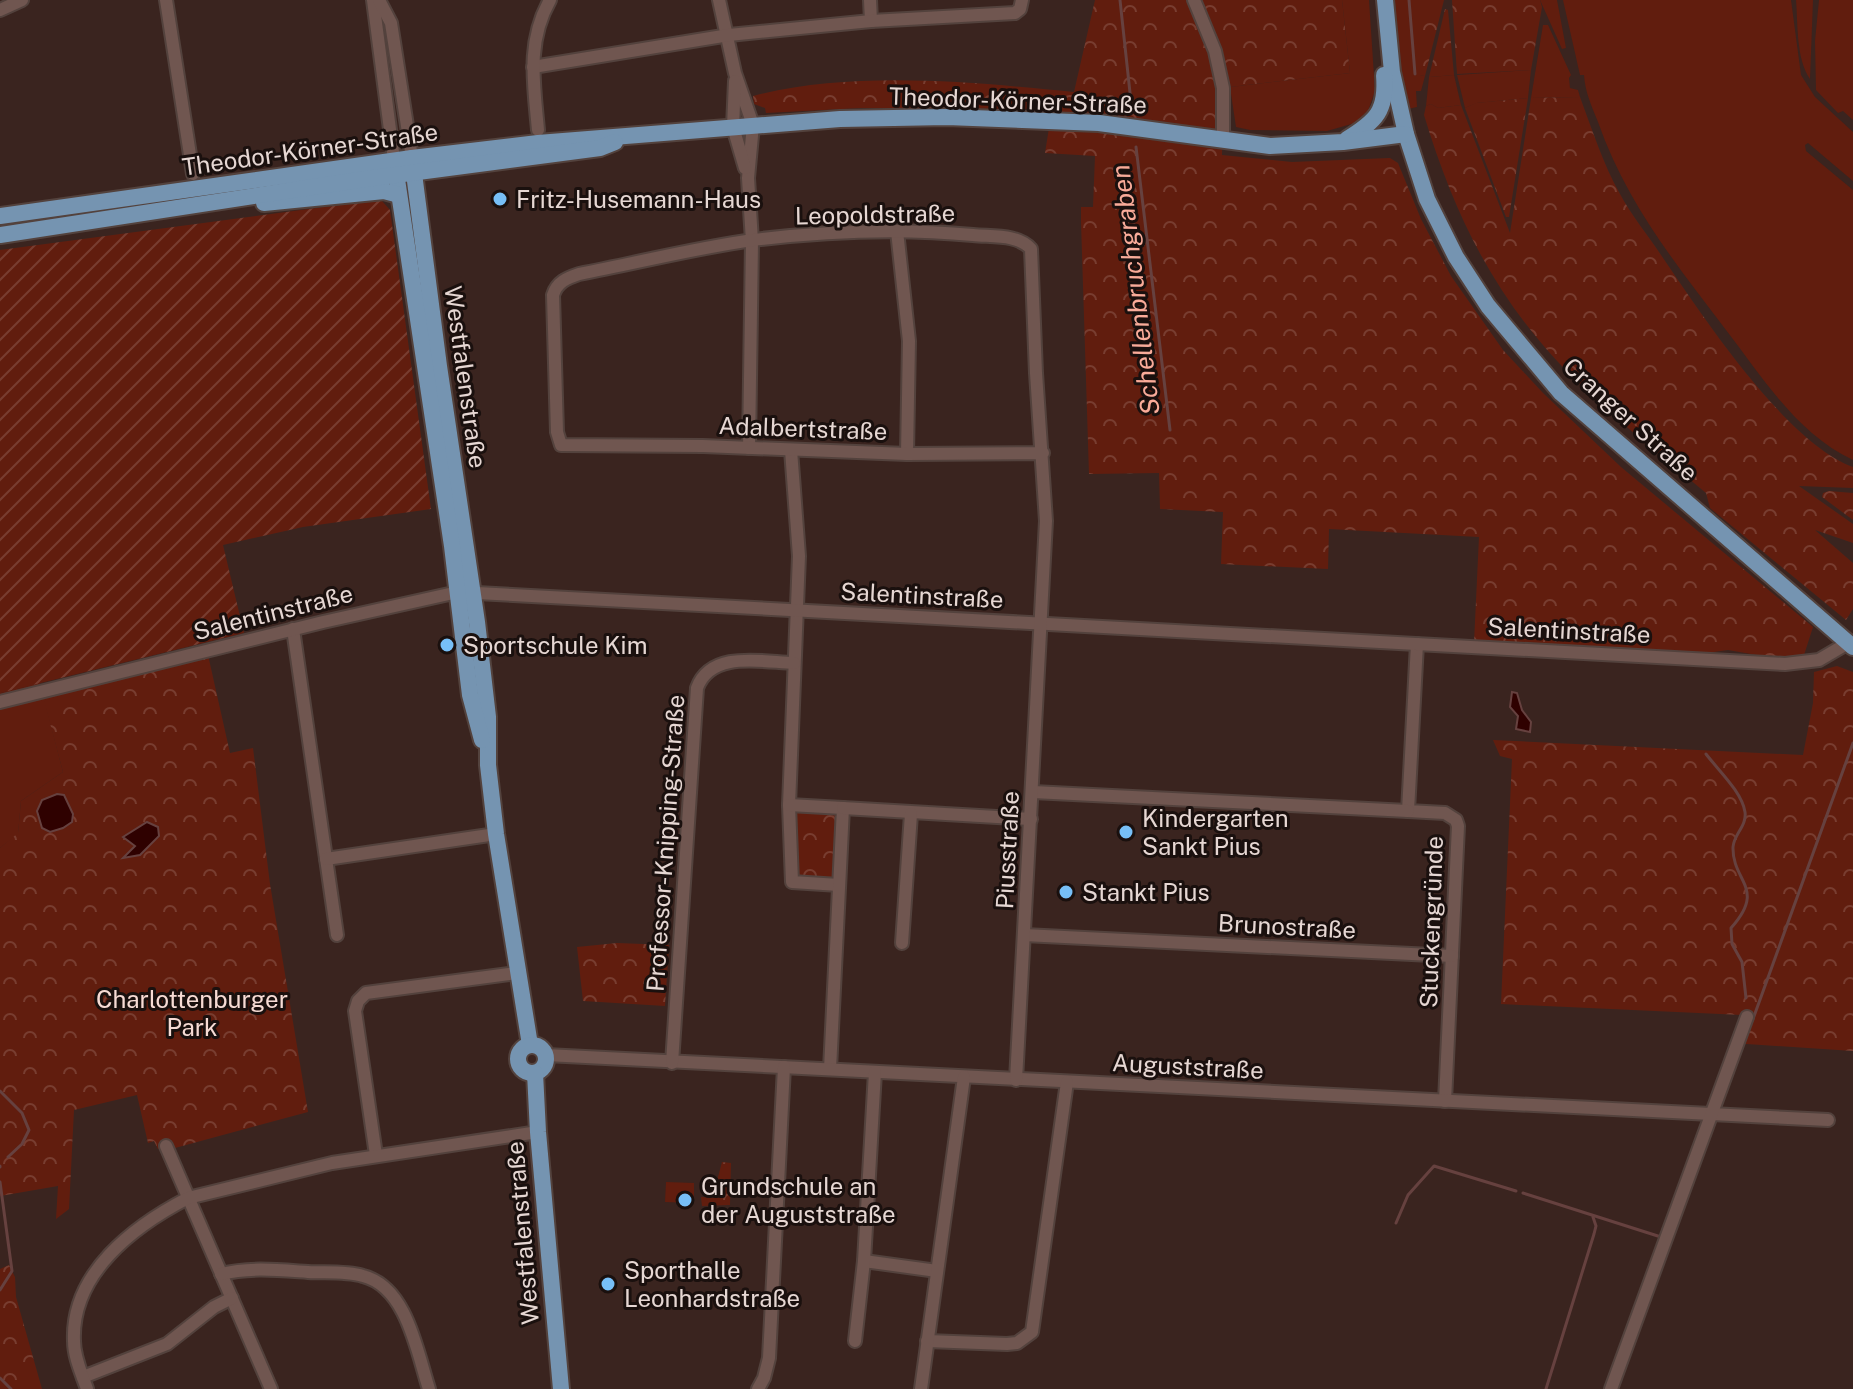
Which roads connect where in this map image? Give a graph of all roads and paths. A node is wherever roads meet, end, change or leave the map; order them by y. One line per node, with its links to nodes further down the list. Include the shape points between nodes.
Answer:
1 (22, 0): 11 (street)
2 (166, 0): 24 (street)
3 (376, 0): 22 (street, Westfalenstraße, via 391,23); 23 (street, Westfalenstraße)
4 (550, 0): 14 (street, via 535,39)
5 (719, 0): 13 (street)
6 (870, 0): 12 (street)
7 (1022, 0): 12 (street, via 1015,13)
8 (1194, 0): 20 (street, via 1215,51)
9 (1378, 0): 21 (main road, via 1385,97 1374,120)
10 (1385, 0): 19 (main road, Cranger Straße, via 1392,72)
11 (0, 10)
12 (871, 21): 13 (street)
13 (729, 35): 14 (street); 15 (street)
14 (533, 67): 18 (street)
15 (735, 73): 16 (street); 17 (street)
16 (753, 125): 17 (main road, Theodor-Körner-Straße); 20 (main road, Theodor-Körner-Straße, via 947,117 1126,125); 25 (street)
17 (733, 127): 22 (main road, Theodor-Körner-Straße, via 554,142); 25 (street)
18 (538, 130)
19 (1406, 134): 21 (main road, Theodor-Körner-Straße); 42 (main road, Cranger Straße, via 1427,199 1456,257 1488,306 1561,393)
20 (1223, 141): 21 (main road, Theodor-Körner-Straße, via 1270,146)
21 (1343, 142)
22 (413, 165): 23 (main road, Theodor-Körner-Straße); 37 (main road, Westfalenstraße)
23 (395, 167): 26 (main road, Westfalenstraße); 27 (main road, Theodor-Körner-Straße); 28 (main road, Theodor-Körner-Straße)
24 (193, 174)
25 (748, 178): 31 (street)
26 (399, 195): 27 (main road, Theodor-Körner-Straße, via 384,191); 37 (main road, Westfalenstraße)
27 (206, 205): 30 (main road, Theodor-Körner-Straße)
28 (0, 216)
29 (897, 231): 31 (street, Leopoldstraße); 35 (street, Leopoldstraße, via 1018,240 1031,249); 36 (street, via 909,341)
30 (0, 235)
31 (752, 241): 32 (street, Leopoldstraße, via 579,274 556,286 553,318); 33 (street)
32 (561, 445): 33 (street, Adalbertstraße)
33 (749, 448): 34 (street, Adalbertstraße)
34 (791, 450): 36 (street, Adalbertstraße); 38 (street, via 799,556)
35 (1043, 453): 36 (street, Adalbertstraße); 39 (street, Leopoldstraße)
36 (907, 454)
37 (465, 593): 38 (street, Salentinstraße); 40 (street, Salentinstraße); 51 (main road, Westfalenstraße, via 488,717)
38 (796, 609): 39 (street, Salentinstraße); 43 (street)
39 (1042, 623): 41 (street, Salentinstraße); 45 (street, Piusstraße)
40 (293, 629): 44 (street, Salentinstraße); 52 (street)
41 (1417, 644): 42 (street, Salentinstraße, via 1785,664 1819,660); 48 (street, Stuckengründe)
42 (1850, 645)
43 (794, 663): 46 (street); 62 (street, Professor-Knipping-Straße, via 717,665 697,688)
44 (0, 702)
45 (1033, 792): 48 (street); 50 (street, Piusstraße)
46 (789, 805): 47 (street); 53 (street, via 792,882)
47 (843, 808): 49 (street); 53 (street)
48 (1408, 811): 57 (street, Stuckengründe, via 1445,813 1456,820)
49 (911, 814): 50 (street); 56 (street)
50 (1031, 819): 55 (street, Piusstraße)
51 (496, 834): 52 (street); 58 (main road, Westfalenstraße)
52 (326, 859): 54 (street)
53 (839, 885): 64 (street)
54 (337, 935)
55 (1024, 935): 57 (street, Brunostraße); 68 (street, Piusstraße)
56 (902, 943)
57 (1452, 956): 70 (street, Stuckengründe)
58 (517, 973): 60 (main road, Westfalenstraße); 75 (street, via 361,997 355,1011)
59 (1747, 1017): 71 (street)
60 (530, 1045): 61 (main road); 66 (main road, Westfalenstraße, via 518,1061)
61 (546, 1055): 62 (street, Auguststraße); 66 (main road, via 544,1066)
62 (672, 1063): 63 (street, Auguststraße)
63 (784, 1067): 64 (street, Auguststraße); 87 (street, via 769,1358)
64 (830, 1069): 65 (street, Auguststraße)
65 (875, 1072): 67 (street, Auguststraße); 77 (street)
66 (535, 1073): 73 (main road, Westfalenstraße)
67 (964, 1077): 68 (street, Auguststraße); 78 (street)
68 (1016, 1080): 69 (street, Auguststraße)
69 (1067, 1082): 70 (street, Auguststraße); 82 (street, via 1032,1332 1017,1343)
70 (1445, 1101): 71 (street, Auguststraße)
71 (1711, 1115): 72 (street, Auguststraße); 89 (street)
72 (1828, 1120)
73 (538, 1132): 75 (street); 86 (main road, Westfalenstraße)
74 (166, 1146): 76 (street)
75 (376, 1155): 76 (street)
76 (188, 1198): 79 (street); 83 (street, via 112,1251 87,1284 74,1331)
77 (864, 1261): 78 (street); 81 (street)
78 (937, 1271): 82 (street)
79 (221, 1274): 80 (street); 85 (street, via 244,1268 361,1275 380,1283 397,1301)
80 (232, 1298): 83 (street, via 167,1344); 84 (street)
81 (855, 1341)
82 (927, 1341): 88 (street)
83 (85, 1383)
84 (271, 1389)
85 (429, 1389)
86 (561, 1389)
87 (758, 1389)
88 (921, 1389)
89 (1611, 1389)

